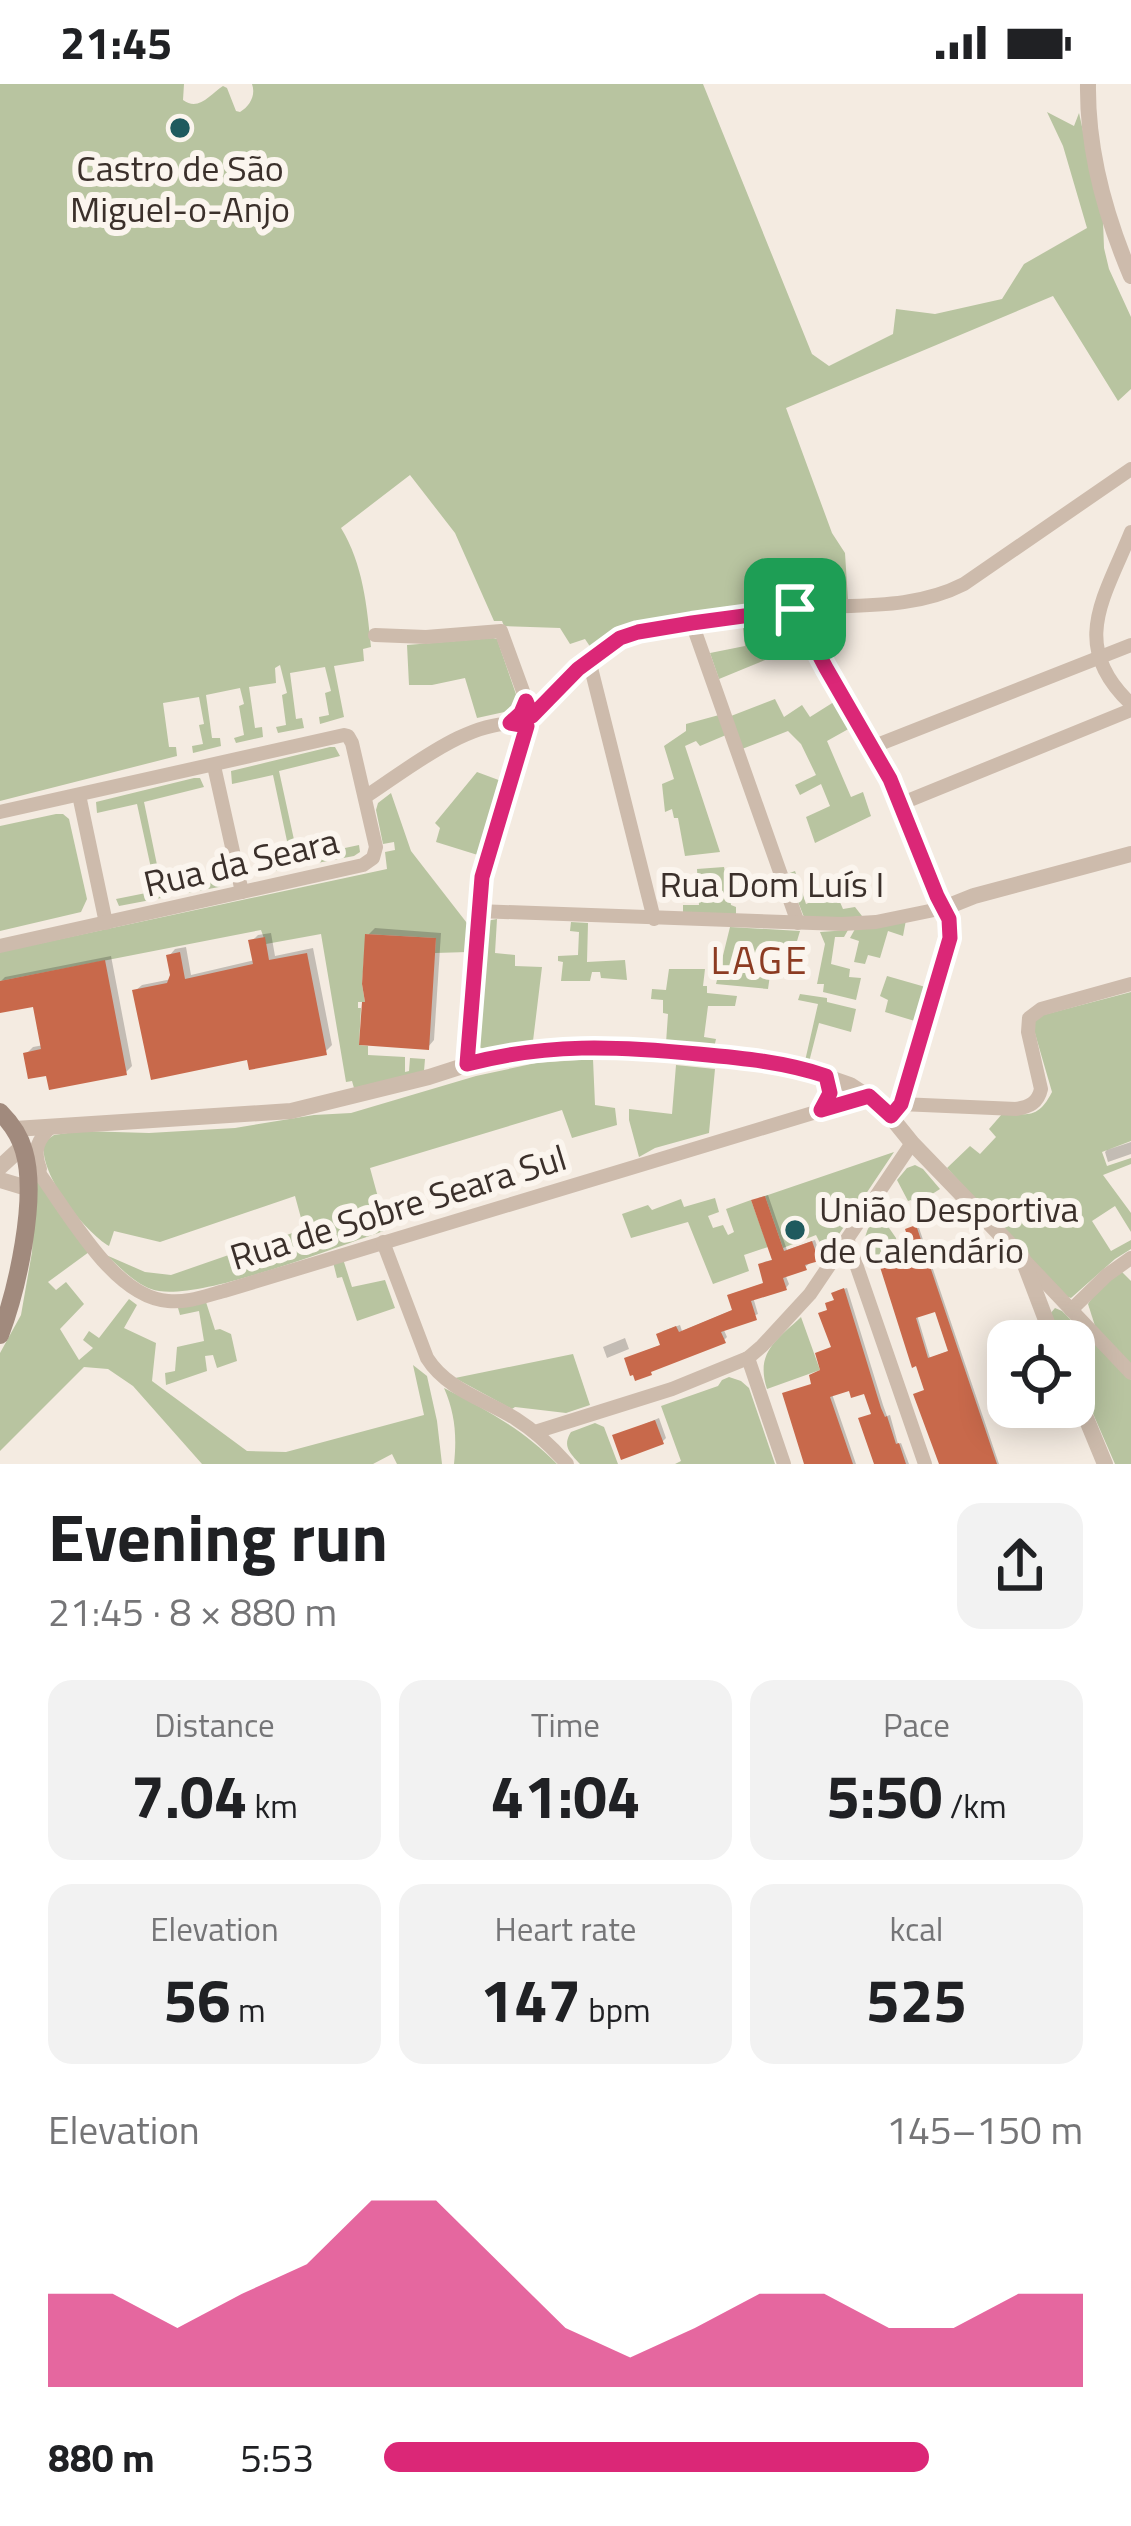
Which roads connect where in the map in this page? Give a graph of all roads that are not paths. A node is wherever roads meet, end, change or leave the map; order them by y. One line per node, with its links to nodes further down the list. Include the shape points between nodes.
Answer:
1 (1088, 84): 2 (street, via 1096,167)
2 (1131, 276)
3 (1131, 469): 5 (street, via 938,597)
4 (1131, 532): 9 (street, via 1097,614)
5 (795, 609): 6 (street); 14 (street)
6 (692, 623): 10 (street, via 620,638); 26 (street)
7 (375, 634): 12 (street, via 501,631)
8 (1131, 645): 9 (street)
9 (1098, 658): 11 (street); 14 (street)
10 (589, 660): 12 (street); 24 (street)
11 (1131, 707): 18 (street)
12 (528, 715): 13 (street); 13 (street); 23 (street)
13 (510, 723): 17 (street, via 465,734)
14 (872, 747): 18 (street)
15 (214, 766): 16 (street, Rua da Seara); 17 (street, Rua da Seara, via 348,736); 21 (street)
16 (79, 795): 19 (street, Rua da Seara); 25 (street)
17 (364, 797): 21 (street, Rua da Seara, via 376,847 368,862)
18 (900, 804): 22 (street)
19 (0, 812)
20 (1131, 854): 22 (street, Rua Dom Luís I)
21 (242, 892): 25 (street, Rua da Seara)
22 (944, 908): 26 (street, Rua Dom Luís I, via 859,924); 33 (street, via 950,938)
23 (477, 910): 24 (street, Rua Dom Luís I); 29 (street)
24 (654, 919): 26 (street, Rua Dom Luís I)
25 (106, 923): 27 (street, Rua da Seara)
26 (798, 923)
27 (0, 946)
28 (1131, 984): 33 (street, via 1029,1018 1041,1089 1030,1106)
29 (467, 1064): 30 (street, via 593,1046 753,1059); 35 (street, via 292,1111)
30 (826, 1076): 31 (street); 32 (street, via 830,1093)
31 (869, 1096): 32 (street, Rua de Sobre Seara Sul); 33 (street)
32 (821, 1110): 42 (street, Rua de Sobre Seara Sul)
33 (896, 1110): 37 (street)
34 (0, 1112): 36 (main road)
35 (52, 1126): 36 (street); 40 (street, via 36,1147)
36 (21, 1143): 38 (street); 40 (main road)
37 (912, 1143): 41 (street); 43 (street)
38 (0, 1167)
39 (0, 1180): 40 (street)
40 (35, 1181): 42 (street, Rua de Sobre Seara Sul, via 110,1267 164,1301 196,1299); 49 (main road)
41 (848, 1241): 50 (street); 56 (street)
42 (383, 1242): 53 (street, via 434,1370)
43 (1022, 1257): 45 (street); 47 (street)
44 (1131, 1258): 46 (street)
45 (1059, 1298): 46 (street); 47 (street)
46 (1071, 1310): 51 (street)
47 (1042, 1312): 48 (street)
48 (1045, 1320)
49 (0, 1335)
50 (748, 1358): 53 (street); 55 (street)
51 (1131, 1373)
52 (1090, 1428): 57 (street)
53 (535, 1432): 54 (street)
54 (568, 1464)
55 (784, 1464)
56 (925, 1464)
57 (1105, 1464)

